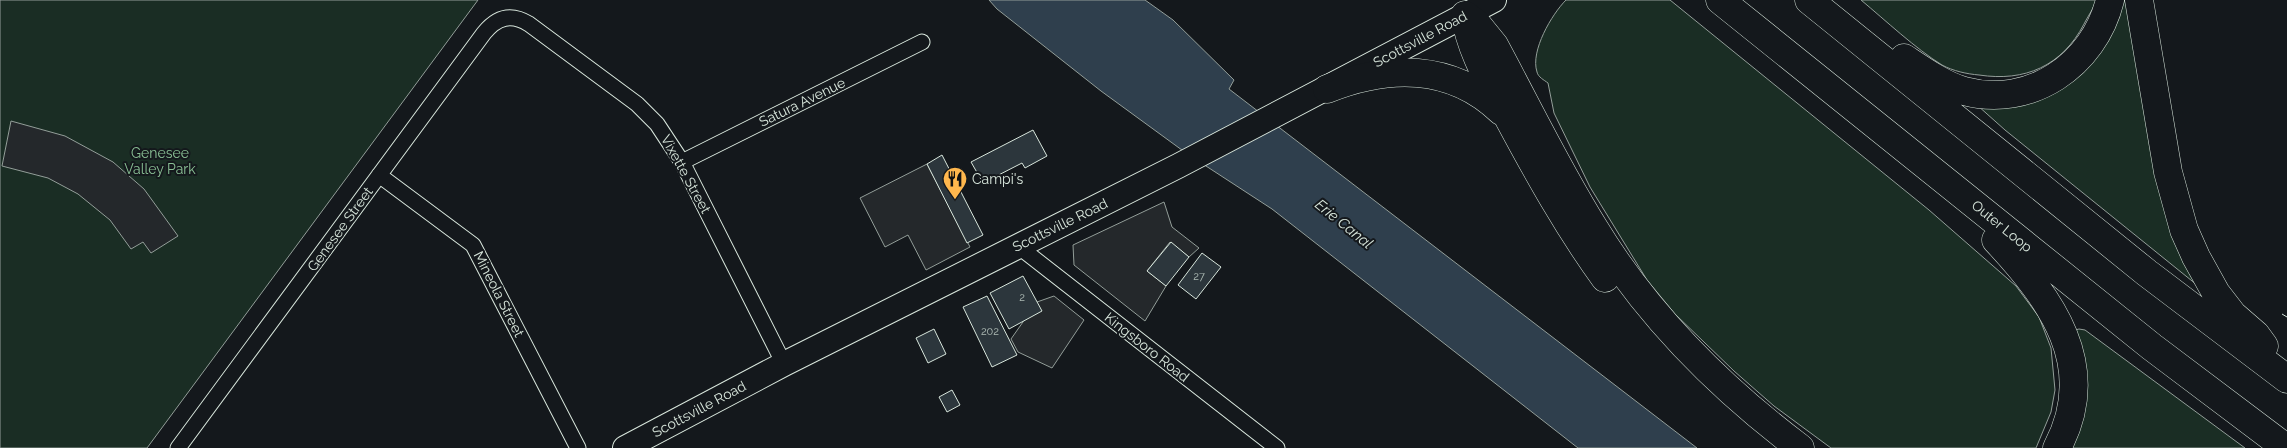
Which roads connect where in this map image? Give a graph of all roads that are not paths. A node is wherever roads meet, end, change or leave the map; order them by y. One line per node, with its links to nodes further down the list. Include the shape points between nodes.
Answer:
1 (1494, 0): 7 (main road, Scottsville Road)
2 (1720, 0): 12 (highway, Outer Loop)
3 (1809, 0): 17 (highway, via 2147,274)
4 (1818, 0): 5 (highway, via 1945,83 1963,91 1995,95 2032,89 2048,83 2065,70 2094,39)
5 (2110, 0)
6 (2138, 0): 17 (highway, via 2168,172 2190,244 2216,293 2233,315 2256,335)
7 (1465, 15): 10 (main road, Scottsville Road); 11 (highway, via 1477,57); 23 (highway, via 1494,45 1577,202 1611,256 1645,301 1717,378)
8 (507, 17): 13 (street, Vixette Street, via 530,24 637,104 657,124); 14 (street, Genesee Street, via 488,28)
9 (922, 42): 13 (street, Satura Avenue)
10 (1327, 89): 11 (highway, via 1370,75 1419,72 1448,78 1473,90 1495,105); 15 (main road, Scottsville Road)
11 (1511, 123): 22 (highway, via 1558,209 1626,304 1686,371)
12 (1885, 133): 24 (highway, via 2003,247 2034,283 2057,319 2068,344 2074,381 2069,418); 25 (highway, Outer Loop, via 2175,366)
13 (682, 162): 16 (street, Vixette Street)
14 (379, 175): 18 (street, Genesee Street); 19 (street, Mineola Street, via 473,245)
15 (1018, 246): 16 (main road, Scottsville Road); 21 (street, Kingsboro Road)
16 (784, 364): 20 (main road, Scottsville Road)
17 (2287, 378)
18 (178, 448)
19 (578, 448)
20 (625, 448)
21 (1277, 448)
22 (1772, 448)
23 (1800, 448)
24 (2057, 448)
25 (2286, 448)

